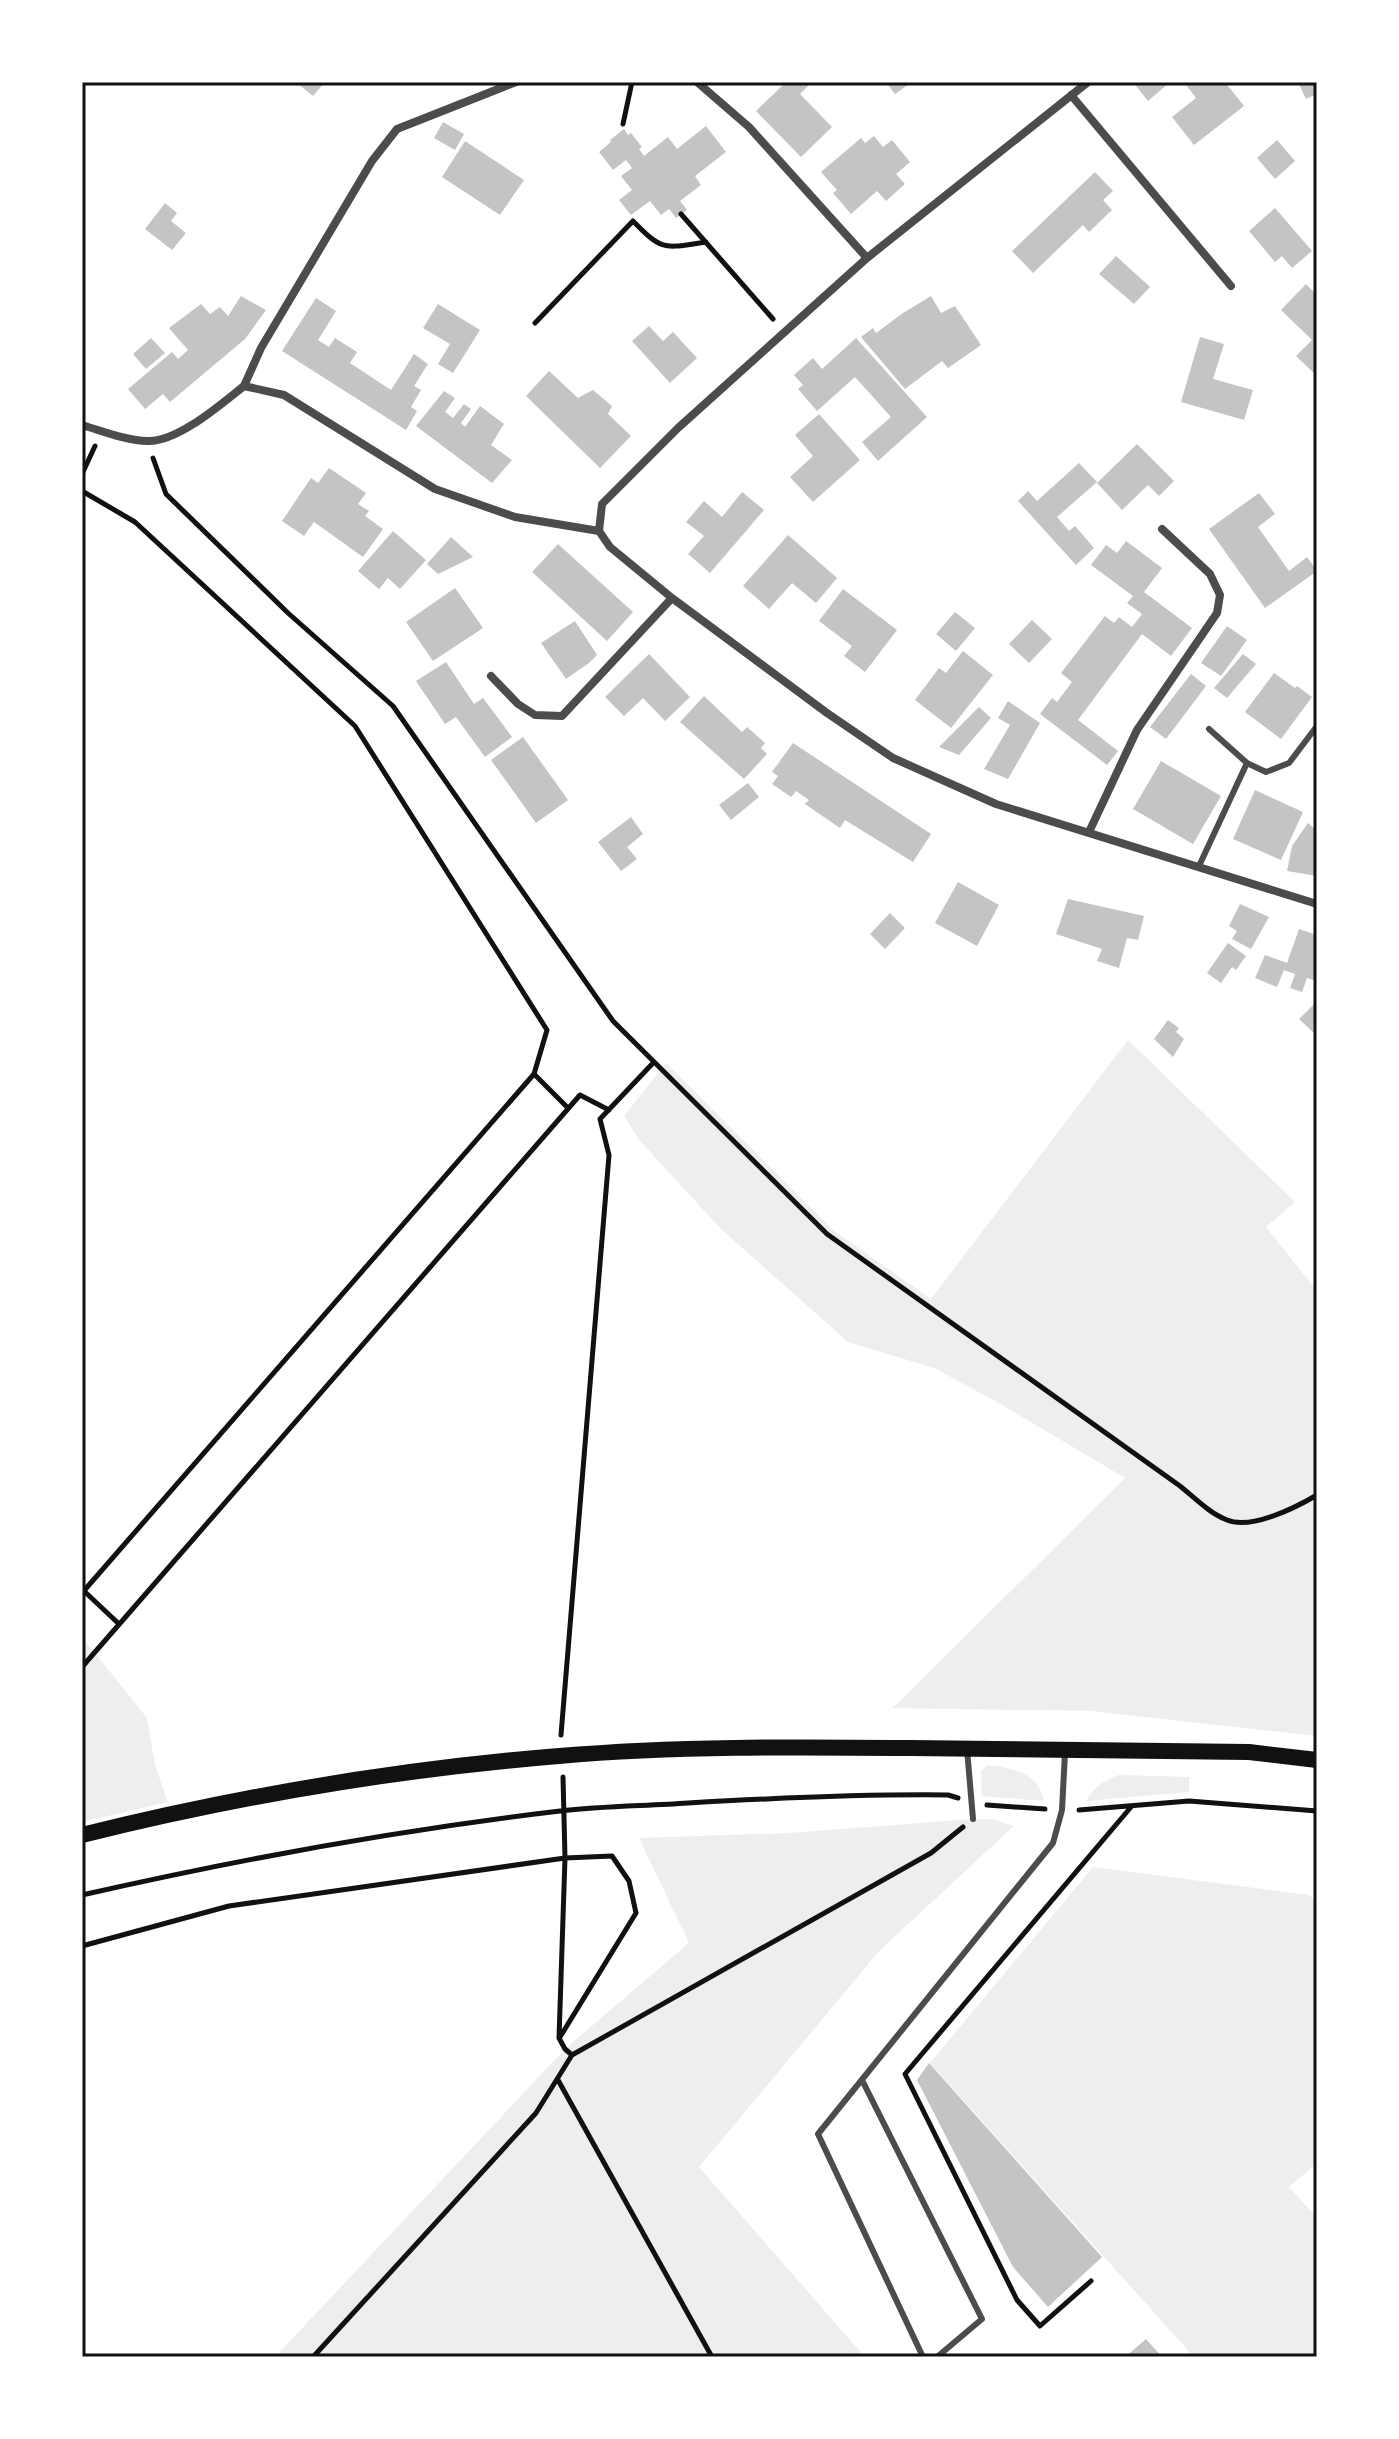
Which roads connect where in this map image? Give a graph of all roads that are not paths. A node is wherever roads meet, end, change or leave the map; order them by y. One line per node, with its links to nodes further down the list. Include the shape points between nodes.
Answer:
1 (516, 82): 7 (street, via 397,129 372,161 261,348)
2 (697, 82): 5 (street, via 749,127)
3 (1088, 82): 4 (street)
4 (1071, 95): 5 (street); 6 (street)
5 (867, 258): 10 (street, via 602,504)
6 (1231, 286)
7 (244, 386): 8 (street, via 167,439 148,442); 10 (street, via 284,395 435,489 515,517)
8 (82, 425)
9 (1162, 529): 16 (street, via 1210,574 1220,595 1217,613 1137,730)
10 (599, 531): 11 (street, via 610,547)
11 (672, 598): 12 (street, via 562,716 535,715); 16 (street, via 893,758 996,804)
12 (491, 676)
13 (1317, 726): 15 (lane, via 1289,763 1266,772)
14 (1209, 729): 15 (lane)
15 (1247, 763): 17 (lane)
16 (1089, 832): 17 (street)
17 (1199, 866): 18 (street)
18 (1317, 904)
19 (967, 1749): 20 (main road); 22 (lane); 23 (main road, via 771,1747 562,1756 434,1768 195,1809)
20 (1065, 1750): 21 (main road, via 1249,1752); 24 (lane, via 1062,1810 1053,1843)
21 (1317, 1760)
22 (973, 1819)
23 (82, 1835)
24 (862, 2080): 25 (lane, via 818,2134); 26 (lane, via 982,2319)
25 (923, 2357)
26 (937, 2357)

